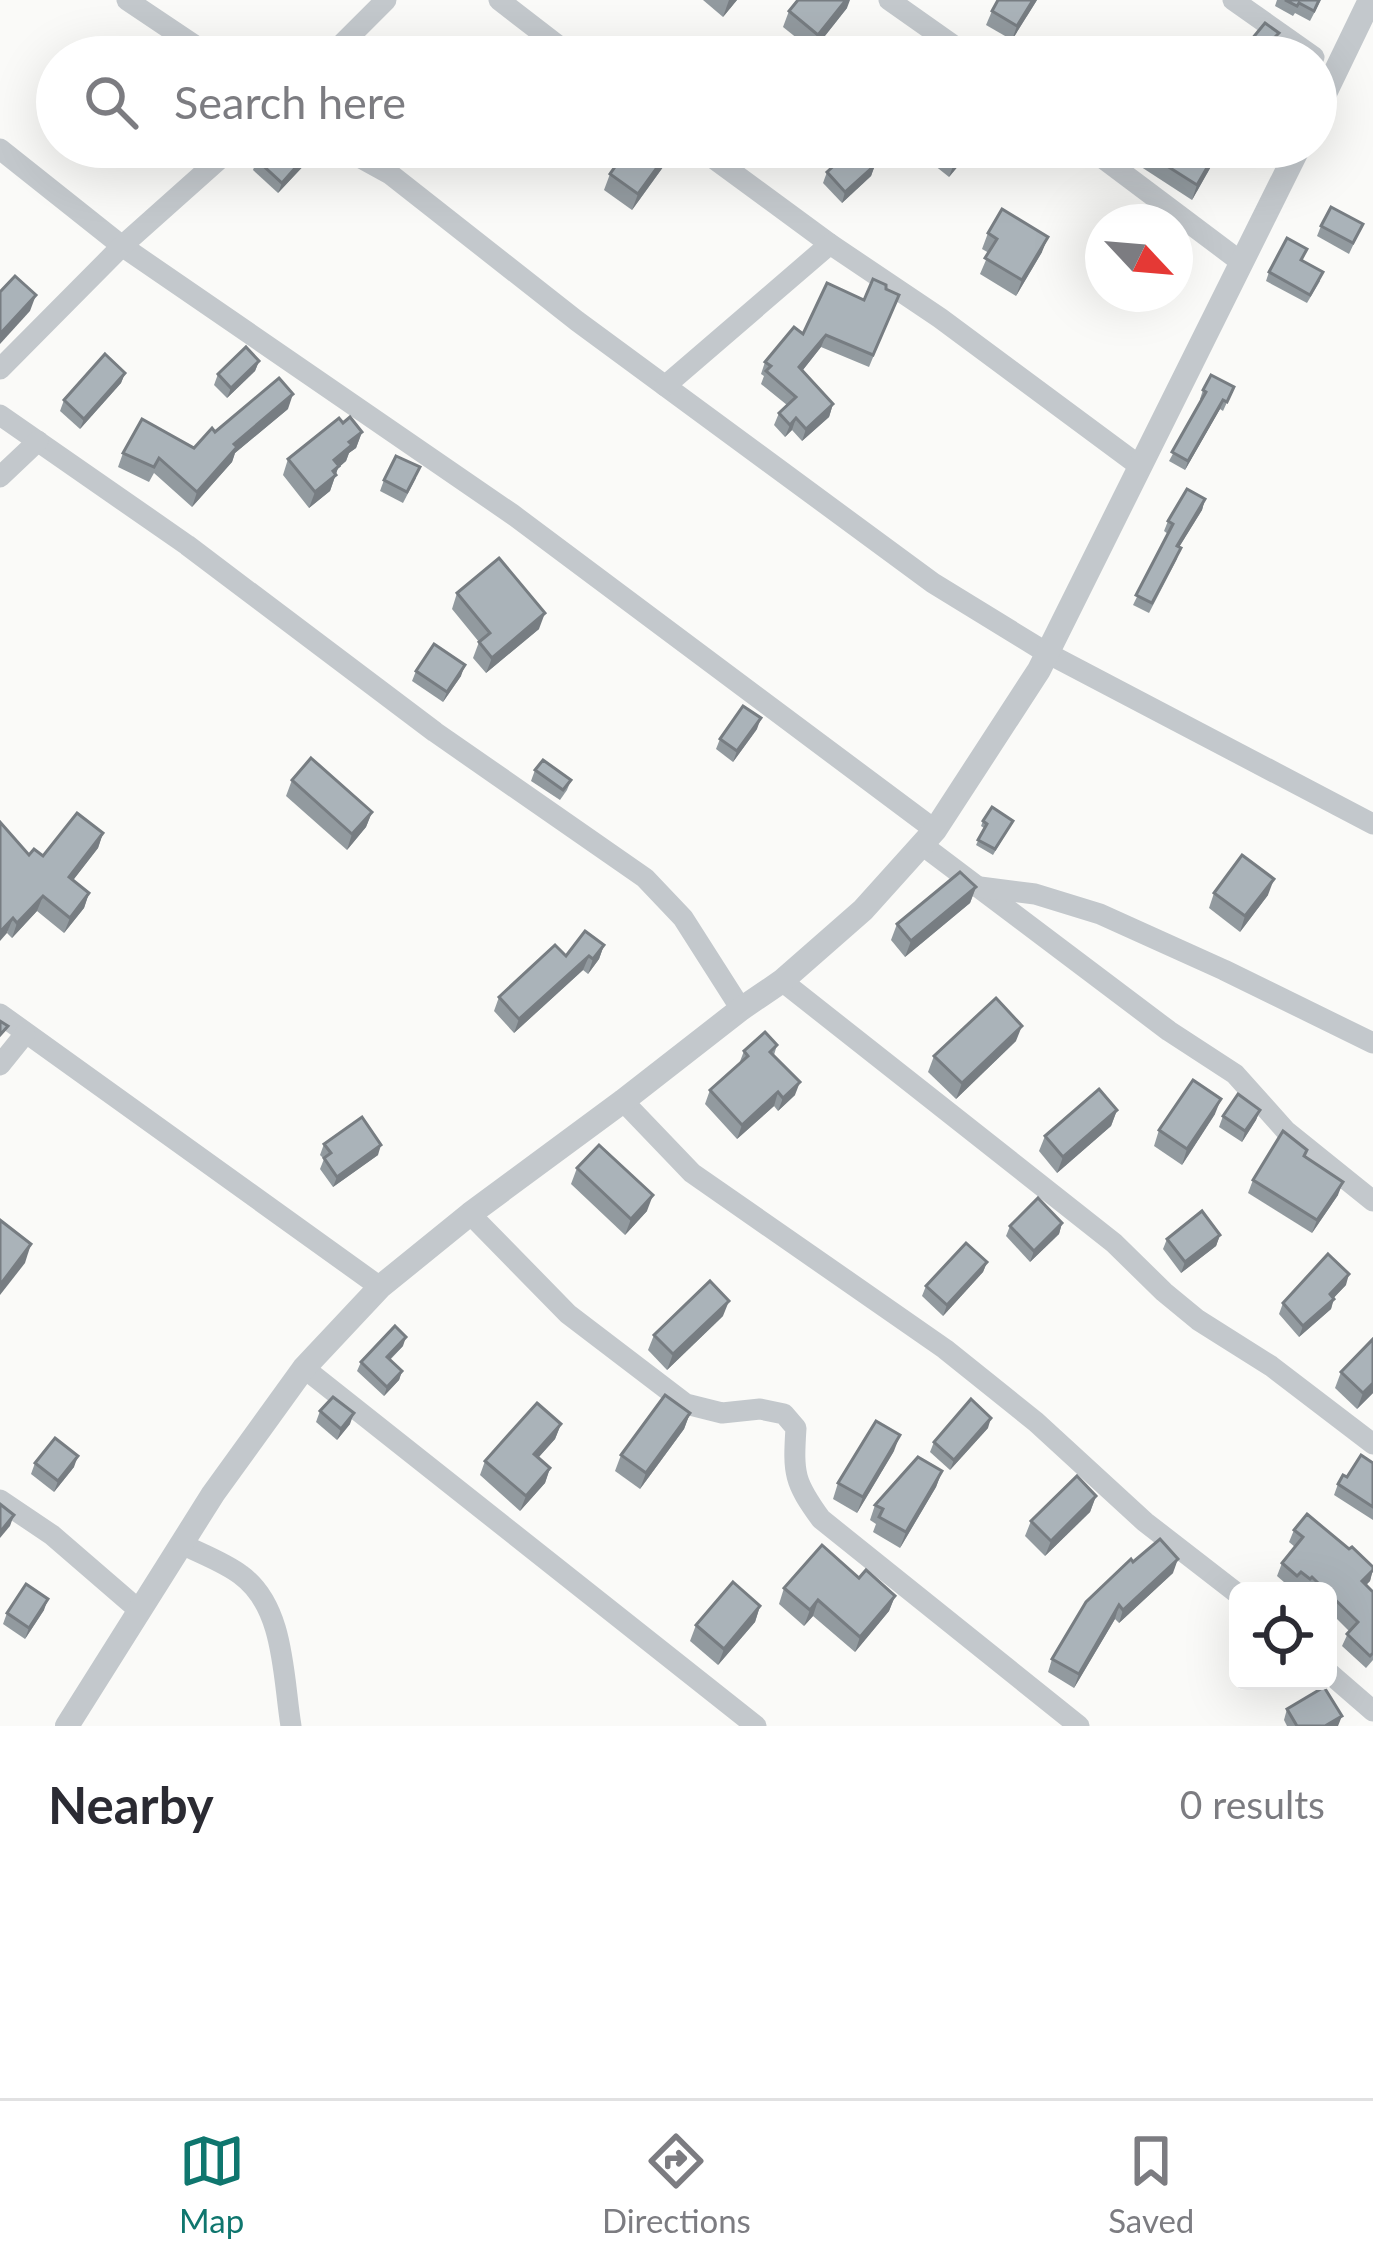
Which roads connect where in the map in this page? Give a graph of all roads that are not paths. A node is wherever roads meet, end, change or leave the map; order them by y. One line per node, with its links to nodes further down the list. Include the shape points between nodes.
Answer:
1 (127, 0): 7 (street)
2 (386, 0): 8 (street)
3 (499, 0): 9 (street)
4 (889, 0): 10 (street)
5 (1233, 0): 11 (street)
6 (1370, 0): 12 (street)
7 (181, 36)
8 (349, 36)
9 (546, 36)
10 (940, 36)
11 (1284, 36)
12 (1337, 43)
13 (0, 149): 20 (street)
14 (209, 168): 20 (street)
15 (378, 168): 23 (street)
16 (727, 168): 19 (street)
17 (1116, 168): 21 (street)
18 (1288, 168): 21 (street)
19 (830, 244): 23 (street); 26 (street)
20 (122, 246): 22 (street); 30 (street, via 512,514)
21 (1241, 262): 26 (street)
22 (0, 369)
23 (665, 386): 28 (street, via 933,583)
24 (0, 415): 25 (street)
25 (38, 441): 27 (street); 33 (street, via 645,878 683,918)
26 (1141, 467): 28 (street)
27 (0, 477)
28 (1047, 653): 29 (street); 30 (street)
29 (1373, 824)
30 (928, 837): 31 (street); 32 (street)
31 (979, 887): 36 (street, via 1100,914); 39 (street, via 1235,1074 1286,1131)
32 (782, 981): 33 (street); 43 (street, via 1114,1243 1198,1320)
33 (741, 1009): 38 (street)
34 (0, 1014): 35 (street)
35 (25, 1034): 37 (street); 41 (street)
36 (1373, 1043)
37 (0, 1065)
38 (623, 1101): 40 (street); 46 (street, via 692,1173 945,1349)
39 (1373, 1201)
40 (470, 1214): 41 (street); 53 (street, via 568,1314 686,1404 784,1414 796,1428 800,1490 821,1519)
41 (380, 1287): 42 (street)
42 (304, 1368): 45 (street); 52 (street)
43 (1373, 1444)
44 (0, 1500): 47 (street)
45 (182, 1544): 47 (street); 51 (street, via 243,1576 265,1602)
46 (1229, 1587)
47 (140, 1611): 50 (street)
48 (1337, 1680): 49 (street)
49 (1373, 1711)
50 (67, 1726)
51 (291, 1726)
52 (756, 1726)
53 (1079, 1726)

